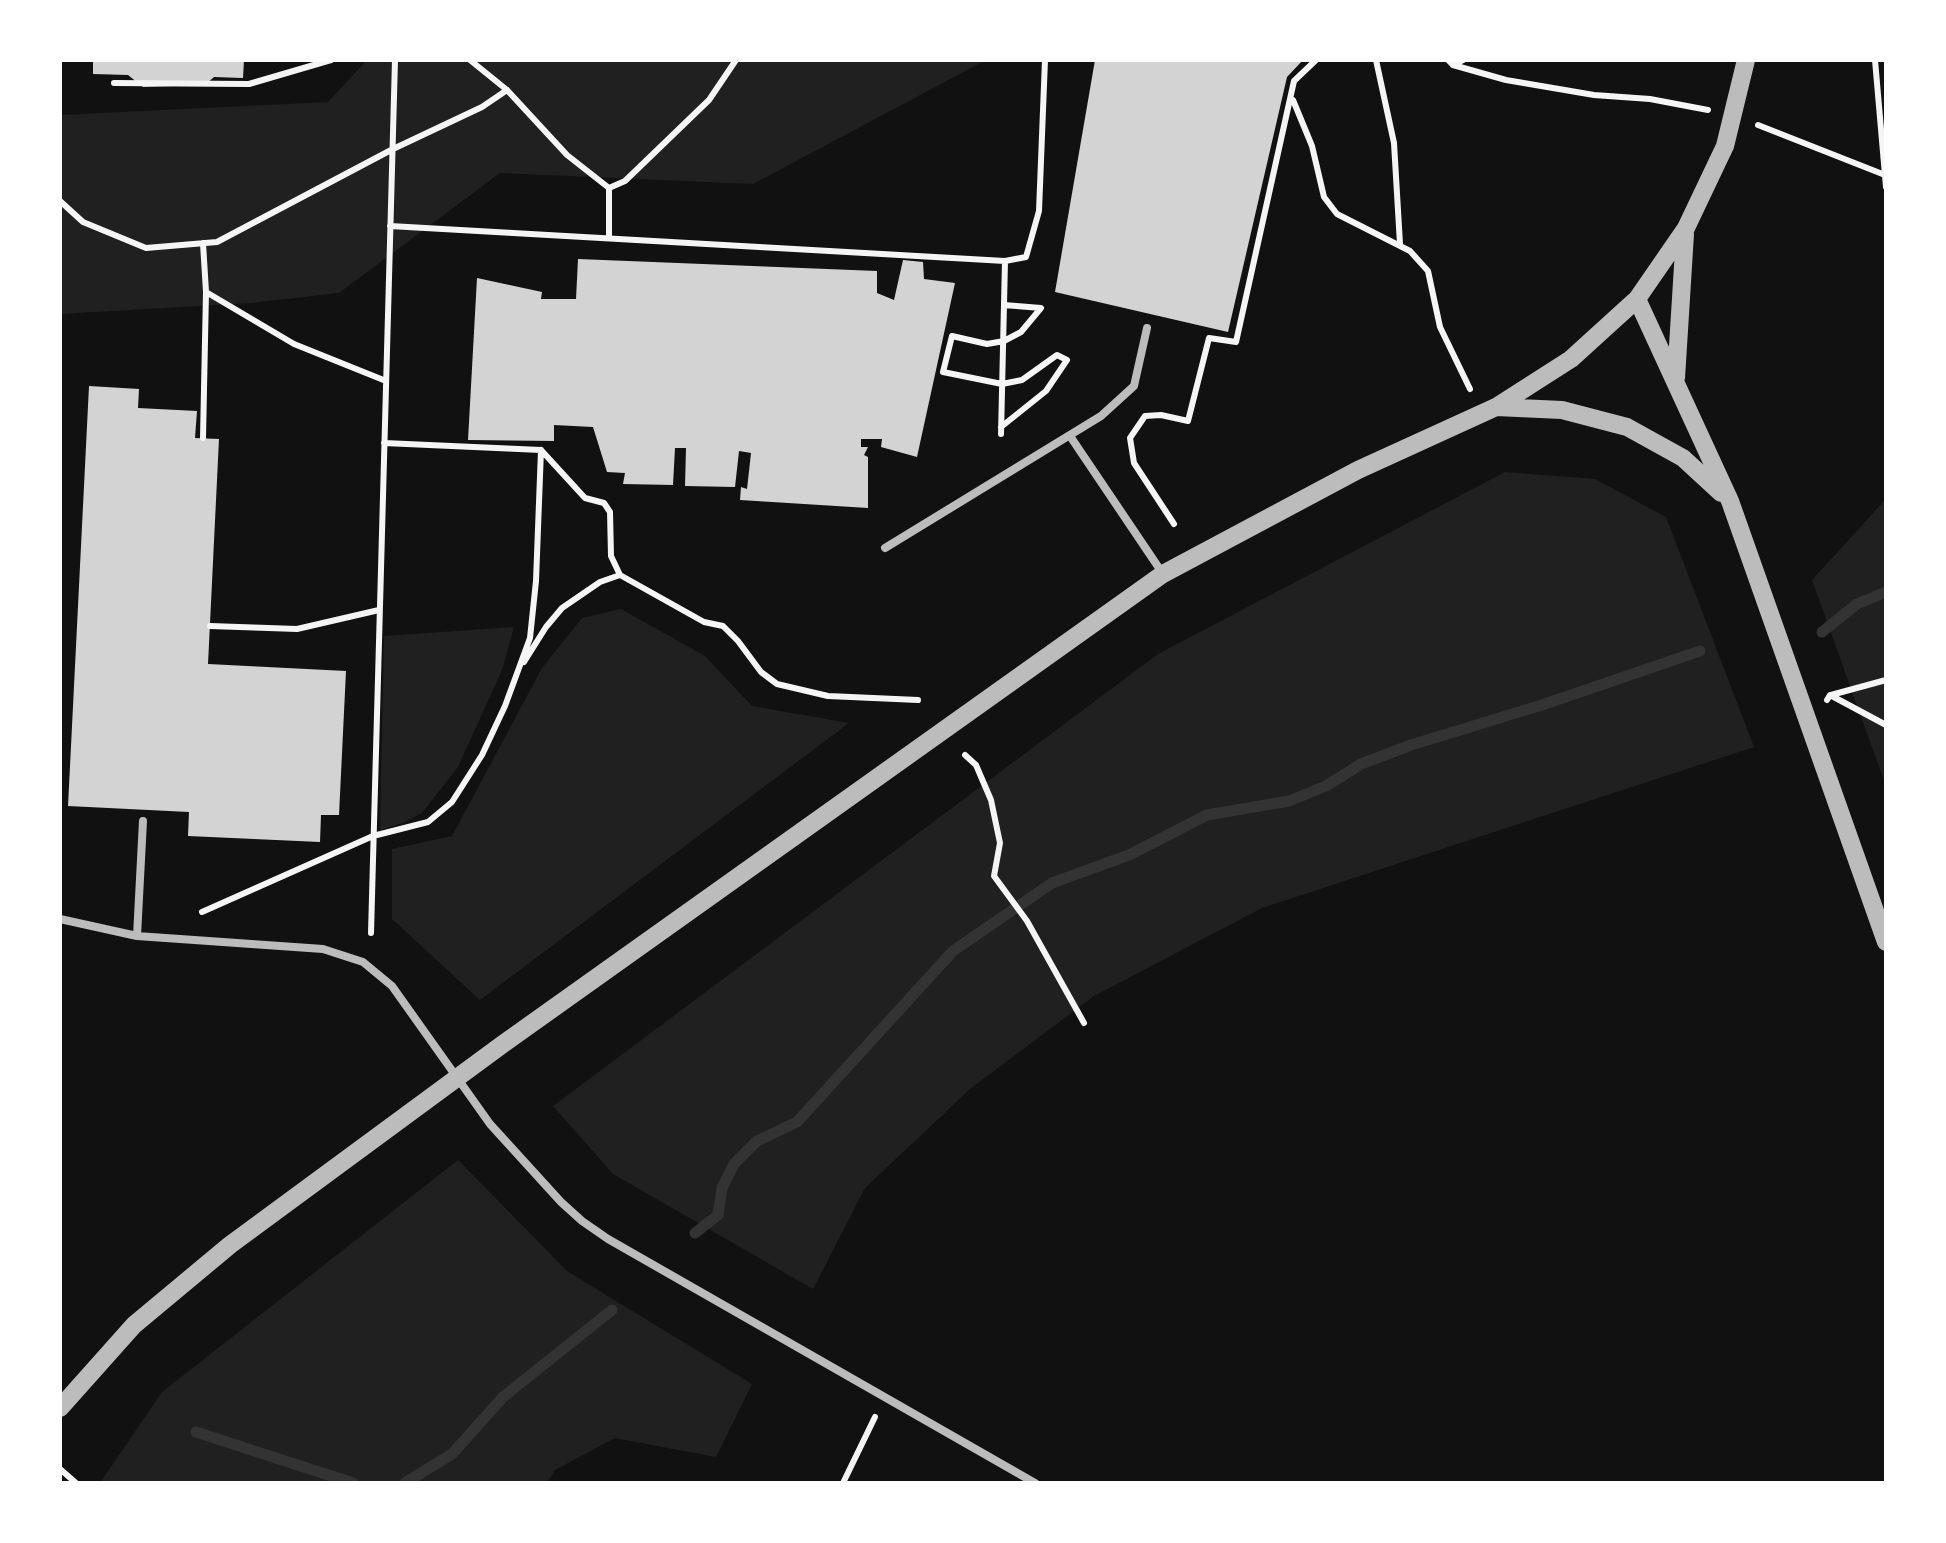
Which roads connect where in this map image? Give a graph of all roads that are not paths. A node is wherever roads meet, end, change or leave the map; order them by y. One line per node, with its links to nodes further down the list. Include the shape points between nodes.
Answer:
1 (1746, 60): 2 (street, via 1725,146)
2 (1686, 228): 3 (street); 5 (street)
3 (1637, 300): 5 (street); 6 (street, via 1571,360)
4 (1147, 328): 7 (lane, via 1134,386)
5 (1676, 383): 8 (street)
6 (1496, 406): 8 (street, via 1562,410 1627,426 1683,458); 10 (street, via 1358,470)
7 (1070, 436): 9 (lane); 10 (lane)
8 (1730, 501): 14 (street)
9 (884, 548)
10 (1164, 574): 15 (street)
11 (143, 822): 13 (lane)
12 (60, 920): 13 (lane)
13 (137, 936): 15 (lane, via 323,949 364,962 392,986)
14 (1886, 942)
15 (457, 1077): 16 (street, via 134,1324); 17 (lane, via 490,1124 582,1221)
16 (60, 1408)
17 (1035, 1483)

